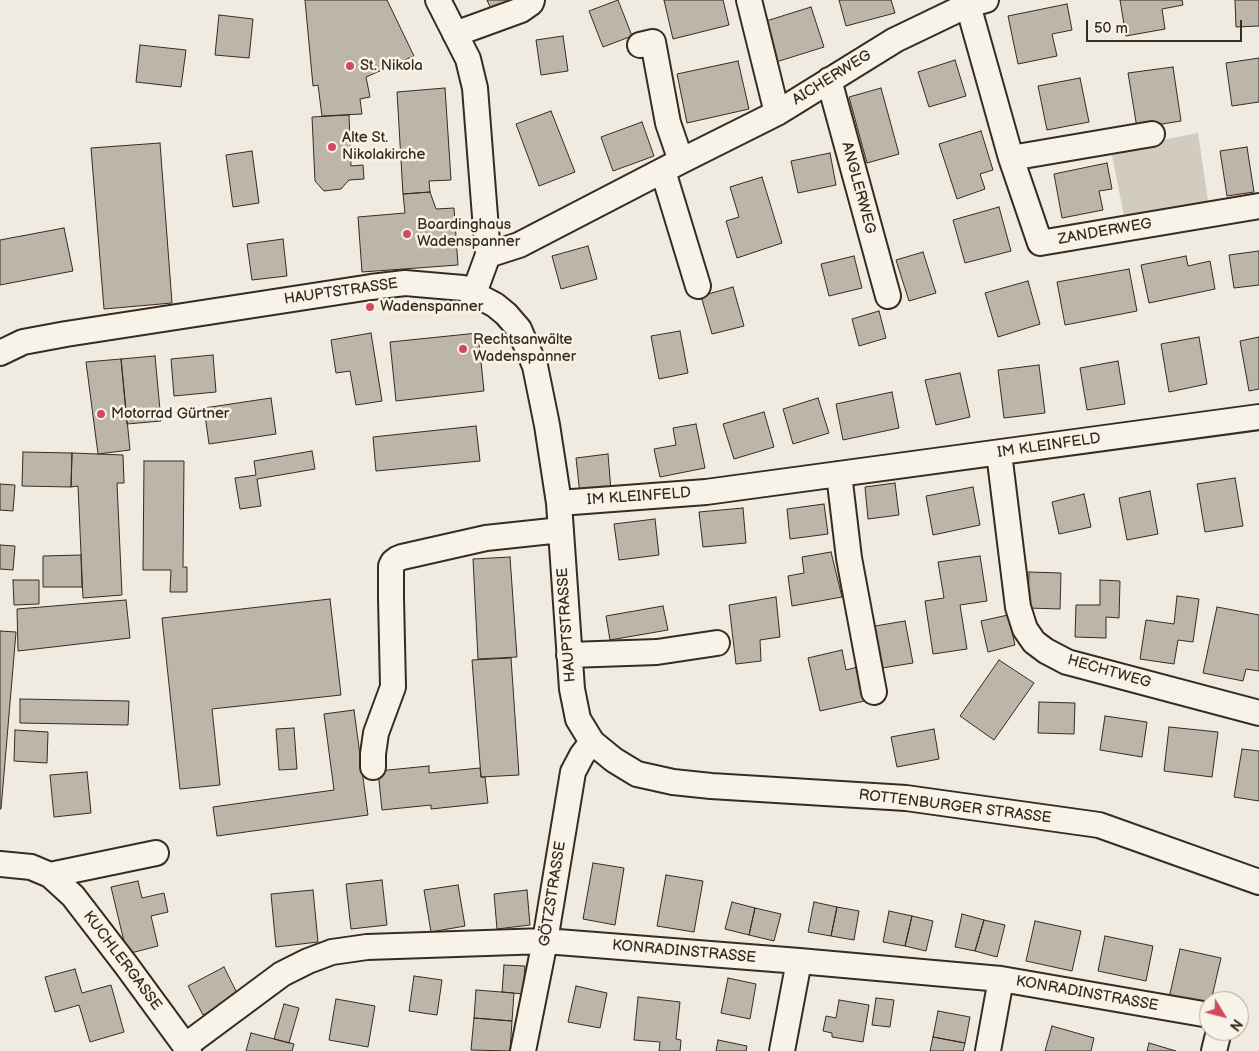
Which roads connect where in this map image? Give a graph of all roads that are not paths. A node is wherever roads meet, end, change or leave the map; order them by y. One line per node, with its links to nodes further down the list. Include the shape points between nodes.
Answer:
1 (438, 0): 5 (street)
2 (532, 0): 5 (street, via 520,10)
3 (749, 0): 8 (street)
4 (977, 2): 7 (street, AICHERWEG, via 895,40); 10 (street, ZANDERWEG)
5 (455, 34): 13 (street, via 468,59 475,88)
6 (640, 45): 11 (street, via 653,42 668,123)
7 (829, 80): 8 (street, AICHERWEG); 16 (street, ANGLERWEG)
8 (777, 113): 11 (street, AICHERWEG)
9 (1152, 134): 10 (street)
10 (1011, 158): 12 (street, ZANDERWEG, via 1040,243)
11 (672, 166): 13 (street, AICHERWEG, via 519,245); 14 (street)
12 (1259, 206)
13 (488, 256): 15 (street)
14 (698, 286)
15 (474, 293): 17 (street, HAUPTSTRASSE, via 463,288 405,283 66,334 23,342); 21 (street, HAUPTSTRASSE, via 495,305 519,329 535,366)
16 (888, 296)
17 (0, 352)
18 (1259, 417): 19 (street, IM KLEINFELD)
19 (999, 453): 20 (street, IM KLEINFELD); 26 (street, HECHTWEG, via 1018,607 1025,629 1034,642 1067,662)
20 (839, 474): 21 (street, IM KLEINFELD, via 706,492); 25 (street, via 849,558)
21 (559, 503): 22 (street, HAUPTSTRASSE)
22 (561, 530): 24 (street, HAUPTSTRASSE); 28 (street, via 486,538 402,557 393,562 393,687 376,733)
23 (717, 643): 24 (street, via 657,652)
24 (569, 655): 27 (street, HAUPTSTRASSE, via 578,718)
25 (874, 692)
26 (1259, 713)
27 (592, 742): 32 (street, ROTTENBURGER STRASSE, via 637,774 673,782 906,798 1099,825); 33 (street, GÖTZSTRASSE, via 573,772)
28 (374, 767)
29 (156, 854): 31 (street)
30 (0, 864): 31 (street, via 31,867)
31 (50, 875): 37 (street, KUCHLERGASSE, via 73,896)
32 (1259, 882)
33 (545, 941): 34 (street, KONRADINSTRASSE); 37 (street, KONRADINSTRASSE, via 367,947 332,952 282,974); 38 (street, GÖTZSTRASSE)
34 (799, 961): 35 (street, KONRADINSTRASSE); 39 (street)
35 (1001, 979): 36 (street, KONRADINSTRASSE); 40 (street)
36 (1199, 1013)
37 (187, 1049)
38 (523, 1051)
39 (782, 1051)
40 (988, 1051)

